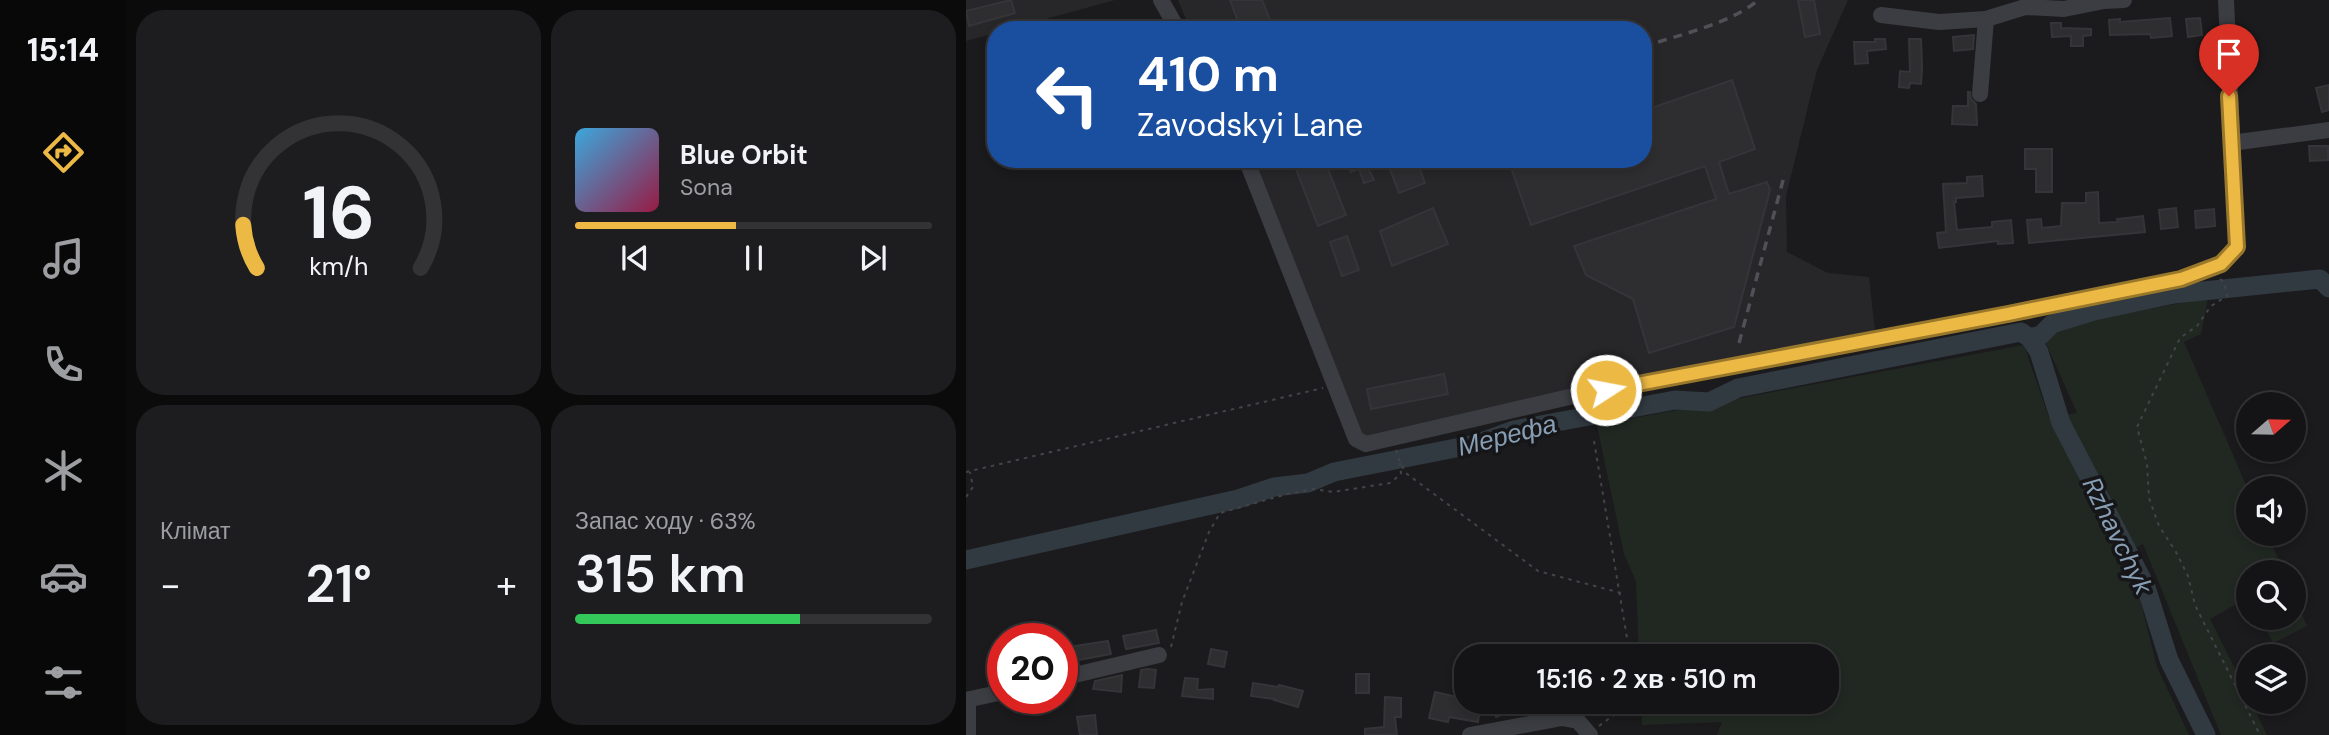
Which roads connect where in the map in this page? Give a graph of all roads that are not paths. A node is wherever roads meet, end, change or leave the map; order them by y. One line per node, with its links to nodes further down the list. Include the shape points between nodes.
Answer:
1 (1161, 0): 6 (street)
2 (2124, 0): 5 (street, via 2064,9 2025,7)
3 (2226, 0): 9 (street)
4 (1881, 15): 5 (street, via 1939,22)
5 (1986, 19): 7 (street)
6 (1173, 21)
7 (1980, 94)
8 (2329, 130): 9 (street)
9 (2231, 144): 10 (street, via 2237,247 2221,264 2181,279 1582,394 1366,444 1356,439)
10 (1250, 168)
11 (1159, 655): 12 (street)
12 (1078, 674)
13 (987, 696): 14 (street)
14 (967, 700): 16 (street)
15 (1590, 734): 17 (street, via 1578,720 1562,718)
16 (968, 735)
17 (1470, 735)

